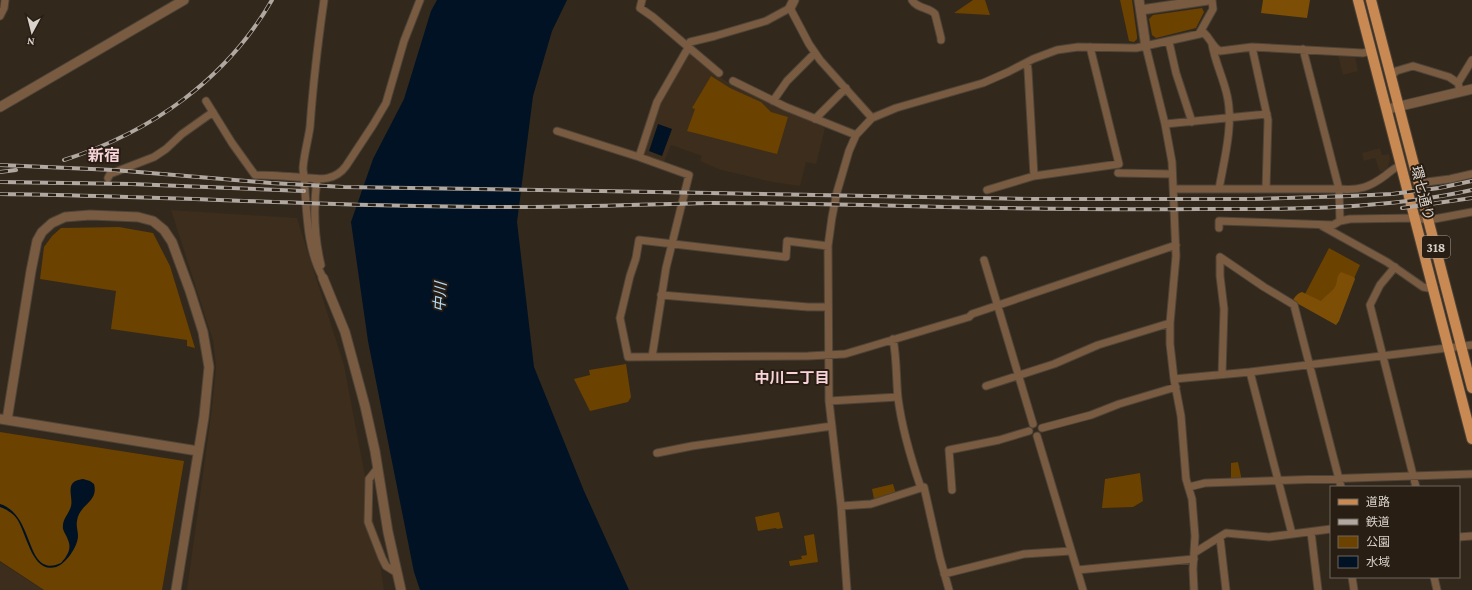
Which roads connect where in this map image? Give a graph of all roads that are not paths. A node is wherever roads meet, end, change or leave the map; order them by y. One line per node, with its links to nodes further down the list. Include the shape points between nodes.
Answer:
1 (6, 0): 14 (street)
2 (184, 0): 37 (street)
3 (324, 0): 54 (street)
4 (420, 0): 56 (street, via 379,117 343,171 335,176)
5 (642, 0): 19 (street, via 640,8)
6 (912, 0): 16 (street, via 915,4 933,11 942,38)
7 (1139, 0): 13 (street)
8 (1208, 0): 13 (street)
9 (1212, 0): 15 (street, via 1213,9)
10 (1358, 0): 24 (main road, 環七通り / 318)
11 (1371, 0): 29 (main road, 環七通り / 318)
12 (790, 3): 19 (street, via 766,21 690,42); 25 (street)
13 (1141, 10): 21 (street)
14 (0, 16)
15 (1199, 34): 17 (street); 18 (street, via 1204,33)
16 (940, 40)
17 (1169, 42): 21 (street); 44 (street, via 1176,74)
18 (1212, 44): 22 (street, via 1220,51); 43 (street, via 1227,96)
19 (687, 47): 28 (street); 48 (street, via 657,102)
20 (1090, 47): 21 (street); 27 (street, via 1057,50); 49 (street)
21 (1146, 47): 45 (street)
22 (1252, 47): 23 (street); 40 (street)
23 (1303, 49): 24 (street, via 1363,53); 60 (street)
24 (1372, 50): 38 (main road, 環七通り / 318)
25 (815, 53): 31 (street); 35 (street, via 787,81)
26 (1472, 60): 32 (street)
27 (1026, 63): 41 (street, via 983,83 896,108); 53 (street)
28 (719, 73)
29 (1391, 77): 32 (street, via 1396,71 1413,66 1449,77); 36 (main road, 環七通り / 318)
30 (733, 81): 35 (street)
31 (846, 88): 41 (street); 42 (street)
32 (1459, 88): 33 (street); 36 (street)
33 (1472, 90)
34 (206, 101): 39 (street)
35 (773, 101): 42 (street)
36 (1398, 106): 38 (street); 57 (main road, 環七通り / 318)
37 (0, 107)
38 (1388, 109): 50 (main road, 環七通り / 318)
39 (213, 112): 54 (street, via 255,175); 55 (street, via 154,157 110,174)
40 (1267, 114): 43 (street); 59 (street)
41 (872, 118): 47 (street)
42 (815, 119): 47 (street)
43 (1229, 119): 44 (street); 62 (street)
44 (1192, 122): 45 (street)
45 (1165, 124): 51 (street)
46 (557, 131): 48 (street)
47 (856, 135): 72 (street, via 838,192)
48 (639, 157): 70 (street, via 689,175)
49 (1116, 164): 51 (street, via 1122,173); 53 (street)
50 (1402, 165): 60 (street, via 1359,190); 64 (main road, 環七通り / 318)
51 (1172, 174): 58 (street)
52 (1472, 174): 57 (street)
53 (1034, 176): 61 (street)
54 (304, 177): 56 (street); 68 (street, via 305,206)
55 (108, 178)
56 (317, 180): 68 (street)
57 (1419, 183): 65 (main road, 環七通り / 318)
58 (1174, 189): 62 (street); 71 (street)
59 (1266, 189): 60 (street); 62 (street)
60 (1339, 189): 66 (street)
61 (987, 190)
62 (1219, 190)
63 (1472, 212): 65 (street)
64 (1415, 218): 65 (street); 66 (street); 76 (main road, 環七通り / 318)
65 (1429, 220): 83 (main road, 環七通り / 318)
66 (1340, 221): 67 (street, via 1333,225)
67 (1320, 225): 69 (street, via 1219,221); 74 (street)
68 (312, 228): 75 (street)
69 (1219, 228)
70 (673, 244): 72 (street, via 786,257 787,241); 77 (street); 87 (street, via 639,240 620,318 628,357)
71 (1176, 245): 78 (street); 80 (street)
72 (828, 246): 79 (street)
73 (984, 260): 78 (street)
74 (1395, 267): 76 (street, via 1424,287); 86 (street, via 1380,285 1370,305)
75 (323, 278): 107 (street, via 353,359)
76 (1434, 289): 84 (main road, 環七通り / 318)
77 (661, 295): 79 (street); 87 (street)
78 (997, 305): 81 (street, via 969,317); 91 (street)
79 (828, 307): 85 (street)
80 (1170, 323): 91 (street, via 1098,345); 92 (street)
81 (893, 339): 85 (street, via 845,354); 96 (street)
82 (1472, 345): 83 (street)
83 (1461, 346): 84 (street); 95 (main road, 環七通り / 318)
84 (1448, 347): 86 (street); 104 (main road, 環七通り / 318)
85 (828, 355): 87 (street); 97 (street)
86 (1383, 356): 88 (street); 109 (street)
87 (652, 357)
88 (1310, 364): 89 (street); 90 (street, via 1294,306 1220,257 1224,309); 110 (street)
89 (1250, 372): 90 (street); 111 (street)
90 (1222, 374): 92 (street)
91 (1018, 376): 93 (street); 99 (street)
92 (1174, 379): 94 (street)
93 (986, 386)
94 (1176, 387): 101 (street); 114 (street)
95 (1472, 388)
96 (898, 397): 97 (street); 115 (street, via 908,448)
97 (829, 401): 100 (street)
98 (4, 420): 105 (street); 105 (street, via 37,241 42,232 52,223 65,217 138,217 152,221 164,230 172,242 203,332 209,367)
99 (1033, 424): 101 (street, via 1038,424); 102 (street)
100 (832, 426): 106 (street); 117 (street)
101 (1042, 428): 103 (street, via 1042,432)
102 (1029, 431): 103 (street); 116 (street, via 1000,440 949,450)
103 (1037, 436): 124 (street)
104 (1472, 439)
105 (198, 451): 131 (street)
106 (657, 453)
107 (378, 469): 127 (street); 127 (street, via 369,479 368,522 386,566)
108 (1472, 474): 109 (street)
109 (1413, 476): 110 (street); 113 (street)
110 (1340, 479): 111 (street); 112 (street)
111 (1278, 481): 114 (street, via 1205,483); 120 (street)
112 (1341, 486)
113 (1416, 486)
114 (1189, 487): 125 (street, via 1195,536)
115 (921, 488): 117 (street, via 871,504); 128 (street, via 924,487)
116 (952, 490)
117 (841, 506): 133 (street)
118 (1330, 529): 119 (street)
119 (1311, 532): 120 (street); 138 (street)
120 (1292, 534): 123 (street, via 1269,537 1226,533)
121 (1472, 536): 122 (street)
122 (1460, 537)
123 (1220, 538): 125 (street); 137 (street)
124 (1071, 550): 126 (street); 128 (street, via 1024,554)
125 (1194, 556): 126 (street); 136 (street)
126 (1078, 570): 135 (street)
127 (397, 573): 132 (street)
128 (944, 574): 134 (street)
129 (1352, 578): 139 (street)
130 (1434, 578): 140 (street)
131 (176, 590)
132 (401, 590)
133 (847, 590)
134 (949, 590)
135 (1083, 590)
136 (1194, 590)
137 (1226, 590)
138 (1318, 590)
139 (1354, 590)
140 (1437, 590)

